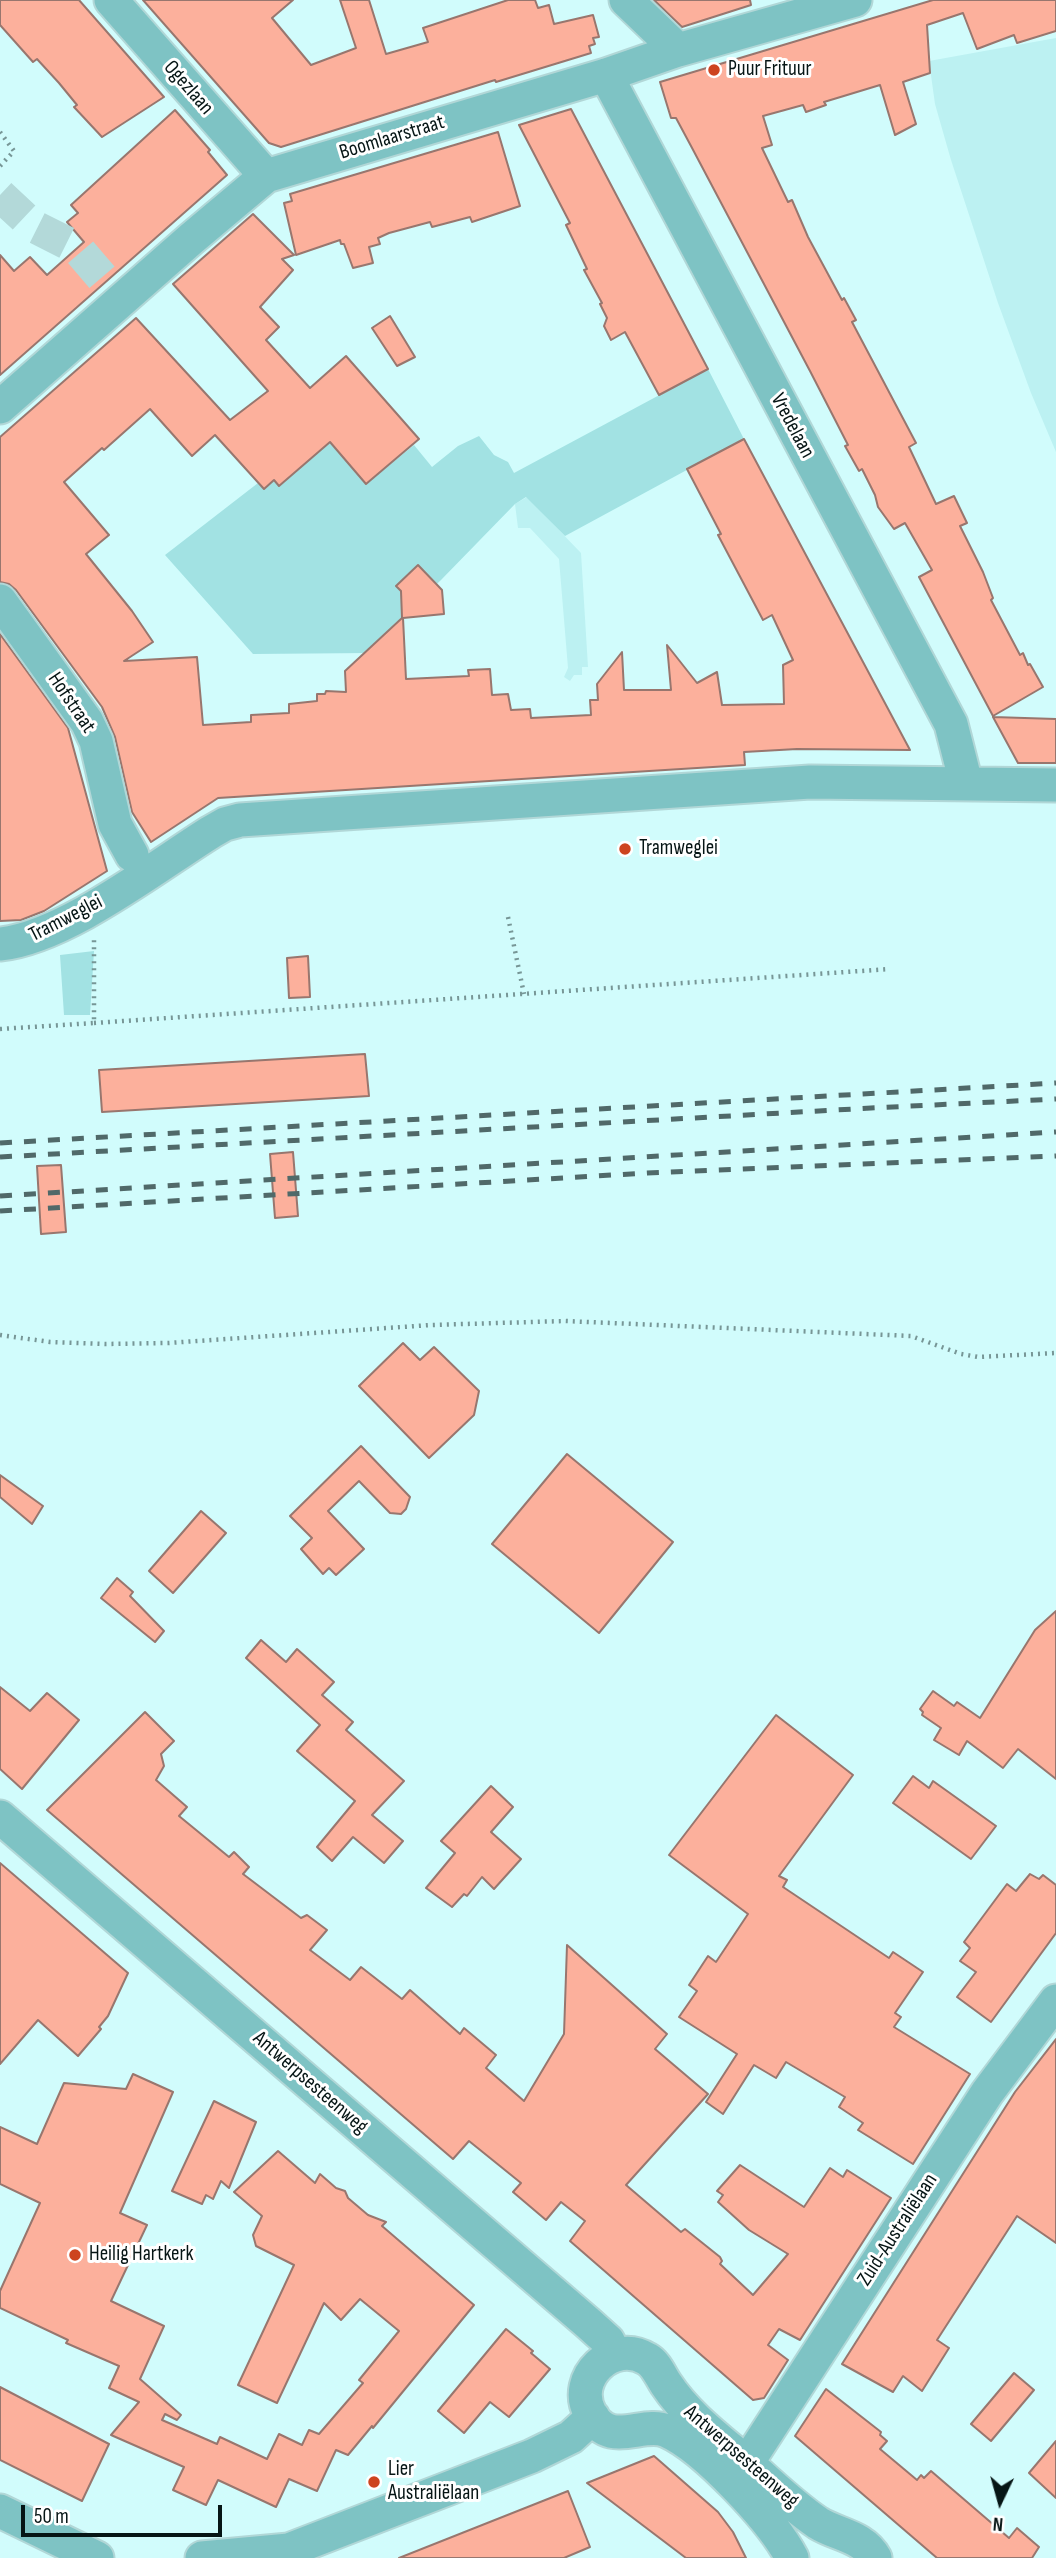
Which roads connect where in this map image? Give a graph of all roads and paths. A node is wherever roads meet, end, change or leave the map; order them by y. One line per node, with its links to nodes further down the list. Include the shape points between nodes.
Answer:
1 (111, 0): 9 (street, Ogezlaan)
2 (626, 0): 5 (street)
3 (855, 0): 4 (street, Boomlaarstraat)
4 (759, 13): 5 (street, Boomlaarstraat)
5 (678, 50): 6 (street, Boomlaarstraat)
6 (606, 75): 9 (street, Boomlaarstraat); 12 (street, Vredelaan, via 951,724)
7 (0, 132): 8 (path, via 13,151)
8 (0, 166)
9 (266, 176): 10 (street, Boomlaarstraat, via 114,291)
10 (0, 407)
11 (0, 601): 14 (street, Hofstraat, via 87,723 96,741 115,824)
12 (966, 783): 13 (street, Tramweglei); 15 (street, Tramweglei, via 810,782 240,820 211,832)
13 (1056, 785)
14 (132, 855)
15 (81, 915): 17 (street, Tramweglei); 20 (path, via 95,941)
16 (508, 917): 19 (path)
17 (10, 943)
18 (890, 969): 19 (path)
19 (524, 993): 20 (path)
20 (94, 1023): 21 (path)
21 (0, 1029)
22 (0, 1335): 23 (path, via 50,1342 155,1343 565,1321 911,1336 978,1357)
23 (1056, 1353)
24 (0, 1817): 26 (street, Antwerpsesteenweg, via 588,2323)
25 (1056, 2001): 28 (street, Zuid-Australiëlaan, via 987,2093)
26 (614, 2354): 27 (street, via 596,2367 587,2382 585,2395); 28 (street, Antwerpsesteenweg, via 645,2357 654,2364 681,2405)
27 (593, 2417): 31 (street, via 563,2443 289,2550); 32 (street, Antwerpsesteenweg, via 601,2426 623,2434 664,2430 693,2447 761,2514)
28 (747, 2463): 33 (street, Antwerpsesteenweg, via 807,2515 865,2545)
29 (0, 2511): 30 (street)
30 (97, 2558)
31 (202, 2558)
32 (792, 2558)
33 (875, 2558)

